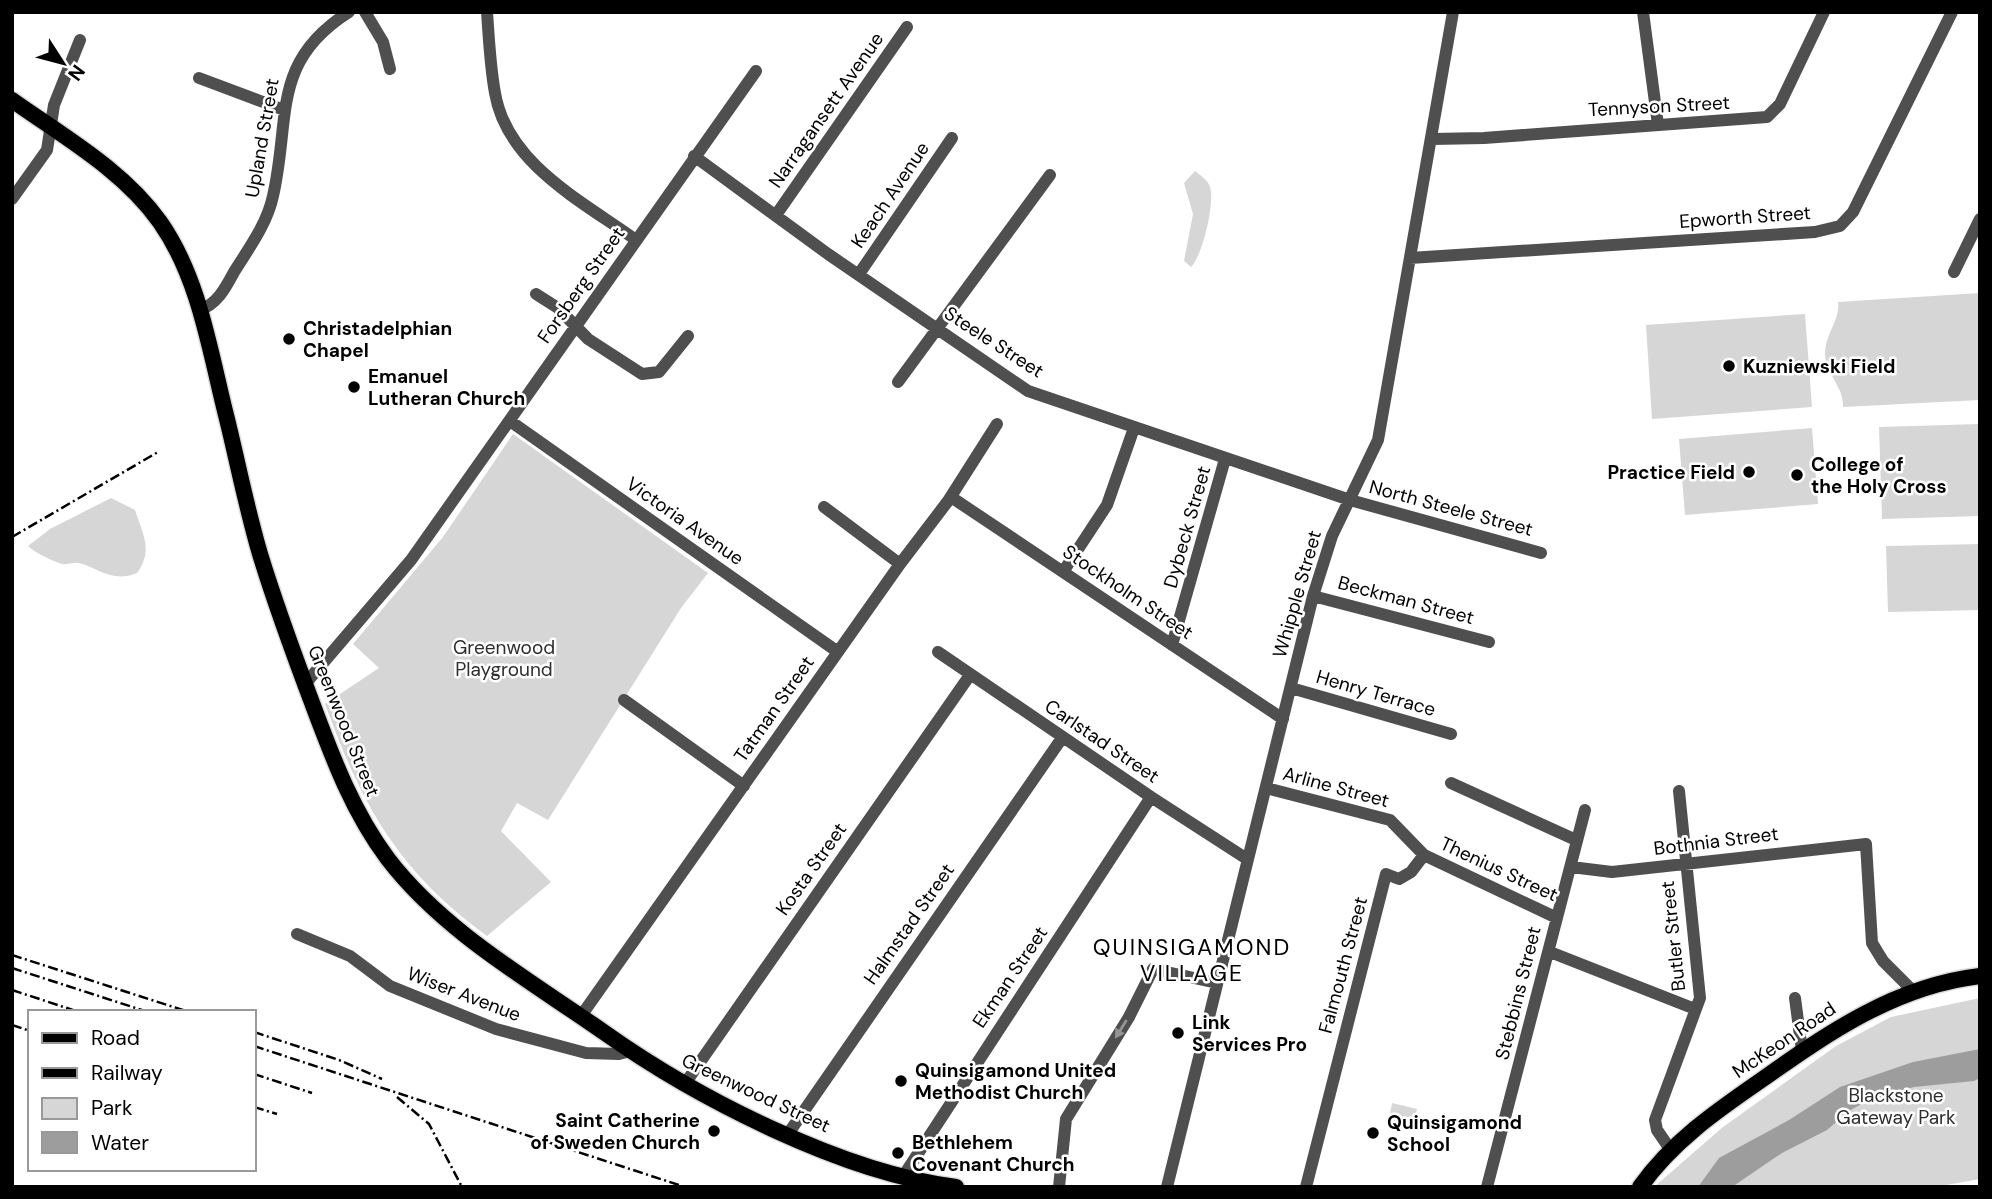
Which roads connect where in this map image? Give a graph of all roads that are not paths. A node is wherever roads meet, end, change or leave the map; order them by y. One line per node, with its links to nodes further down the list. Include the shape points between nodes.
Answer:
1 (349, 12): 14 (street, Upland Street, via 327,26 308,47 294,72)
2 (365, 12): 10 (street, via 383,42)
3 (487, 12): 24 (street, via 495,94 518,146 546,176)
4 (1453, 12): 18 (street, Whipple Street)
5 (1643, 12): 15 (street)
6 (1824, 12): 15 (street, Tennyson Street, via 1774,112 1751,120)
7 (1952, 12): 25 (street, Epworth Street, via 1853,212 1840,226 1815,232)
8 (907, 27): 22 (street, Narragansett Avenue)
9 (80, 40): 16 (street)
10 (390, 69)
11 (756, 71): 19 (street, Forsberg Street)
12 (199, 78): 14 (street)
13 (12, 100): 16 (main road, Greenwood Street)
14 (284, 110): 29 (street, Upland Street, via 268,214 222,294)
15 (1658, 125): 18 (street, Tennyson Street)
16 (50, 127): 21 (street, via 47,150); 29 (main road, Greenwood Street, via 120,178 147,204 176,247)
17 (952, 138): 27 (street, Keach Avenue)
18 (1432, 139): 25 (street, Whipple Street)
19 (694, 156): 22 (street, Steele Street); 24 (street, Forsberg Street)
20 (1050, 175): 31 (street)
21 (12, 198)
22 (776, 215): 27 (street, Steele Street)
23 (1980, 219): 26 (street)
24 (636, 240): 30 (street, Forsberg Street)
25 (1410, 258): 39 (street, Whipple Street, via 1378,440)
26 (1954, 272)
27 (859, 274): 31 (street, Steele Street)
28 (536, 294): 30 (street)
29 (199, 310): 50 (main road, Greenwood Street, via 259,551)
30 (575, 326): 32 (street, via 647,375 659,372); 34 (street, Forsberg Street)
31 (939, 330): 33 (street); 36 (street, Steele Street, via 1028,391)
32 (688, 335)
33 (898, 382)
34 (510, 421): 47 (street, Victoria Avenue); 50 (street, Forsberg Street, via 411,560)
35 (997, 424): 38 (street, Tatman Street)
36 (1134, 428): 37 (street, Steele Street); 43 (street, via 1107,505)
37 (1225, 459): 39 (street, Steele Street); 46 (street, Dybeck Street)
38 (951, 497): 42 (street, Tatman Street); 43 (street, Stockholm Street)
39 (1350, 500): 41 (street, North Steele Street); 44 (street, Whipple Street, via 1332,536)
40 (824, 507): 42 (street)
41 (1541, 553)
42 (900, 564): 47 (street, Tatman Street)
43 (1063, 572): 46 (street, Stockholm Street)
44 (1313, 596): 45 (street, Beckman Street); 51 (street, Whipple Street)
45 (1489, 642)
46 (1172, 645): 53 (street, Stockholm Street)
47 (838, 652): 57 (street, Tatman Street)
48 (938, 652): 49 (street, Carlstad Street)
49 (970, 675): 55 (street, Carlstad Street); 78 (street, Kosta Street)
50 (305, 684): 75 (main road, Greenwood Street, via 347,793 389,860 454,925)
51 (1290, 688): 53 (street, Whipple Street); 54 (street, Henry Terrace)
52 (624, 700): 57 (street)
53 (1283, 719): 58 (street, Whipple Street)
54 (1451, 734)
55 (1062, 738): 60 (street, Carlstad Street); 79 (street, Halmstad Street)
56 (1451, 783): 62 (street)
57 (744, 786): 75 (street, Tatman Street)
58 (1266, 788): 63 (street, Arline Street, via 1390,820); 64 (street, Whipple Street)
59 (1679, 791): 65 (street, Butler Street)
60 (1151, 797): 64 (street, Carlstad Street); 81 (street, Ekman Street)
61 (1585, 810): 62 (street, Stebbins Street)
62 (1576, 840): 66 (street, Stebbins Street)
63 (1424, 855): 67 (street, Thenius Street); 85 (street, Falmouth Street, via 1399,879 1387,874)
64 (1247, 859): 71 (street, Whipple Street)
65 (1685, 862): 66 (street, Bothnia Street, via 1612,872); 72 (street, Bothnia Street, via 1866,844 1872,943 1882,961); 74 (street, Butler Street, via 1700,983)
66 (1571, 867): 67 (street, Stebbins Street)
67 (1557, 918): 69 (street, Stebbins Street)
68 (297, 934): 76 (street, Wiser Avenue, via 350,956 390,986 496,1029 586,1053)
69 (1550, 952): 74 (street); 86 (street, Stebbins Street)
70 (1980, 976): 72 (main road, McKeon Road)
71 (1217, 983): 83 (street, one-way to 83, via 1153,969 1066,1119); 84 (street, Whipple Street)
72 (1914, 992): 77 (main road, McKeon Road, via 1839,1025)
73 (1795, 998): 77 (street)
74 (1695, 1009): 80 (street, Butler Street, via 1655,1120)
75 (581, 1016): 76 (main road, Greenwood Street)
76 (630, 1051): 78 (main road, Greenwood Street)
77 (1802, 1051): 80 (main road, McKeon Road)
78 (684, 1085): 79 (main road, Greenwood Street)
79 (788, 1134): 81 (main road, Greenwood Street)
80 (1670, 1149): 87 (main road, McKeon Road)
81 (902, 1178): 82 (main road, Greenwood Street)
82 (956, 1187)
83 (1059, 1187)
84 (1167, 1187)
85 (1306, 1187)
86 (1487, 1187)
87 (1640, 1187)

